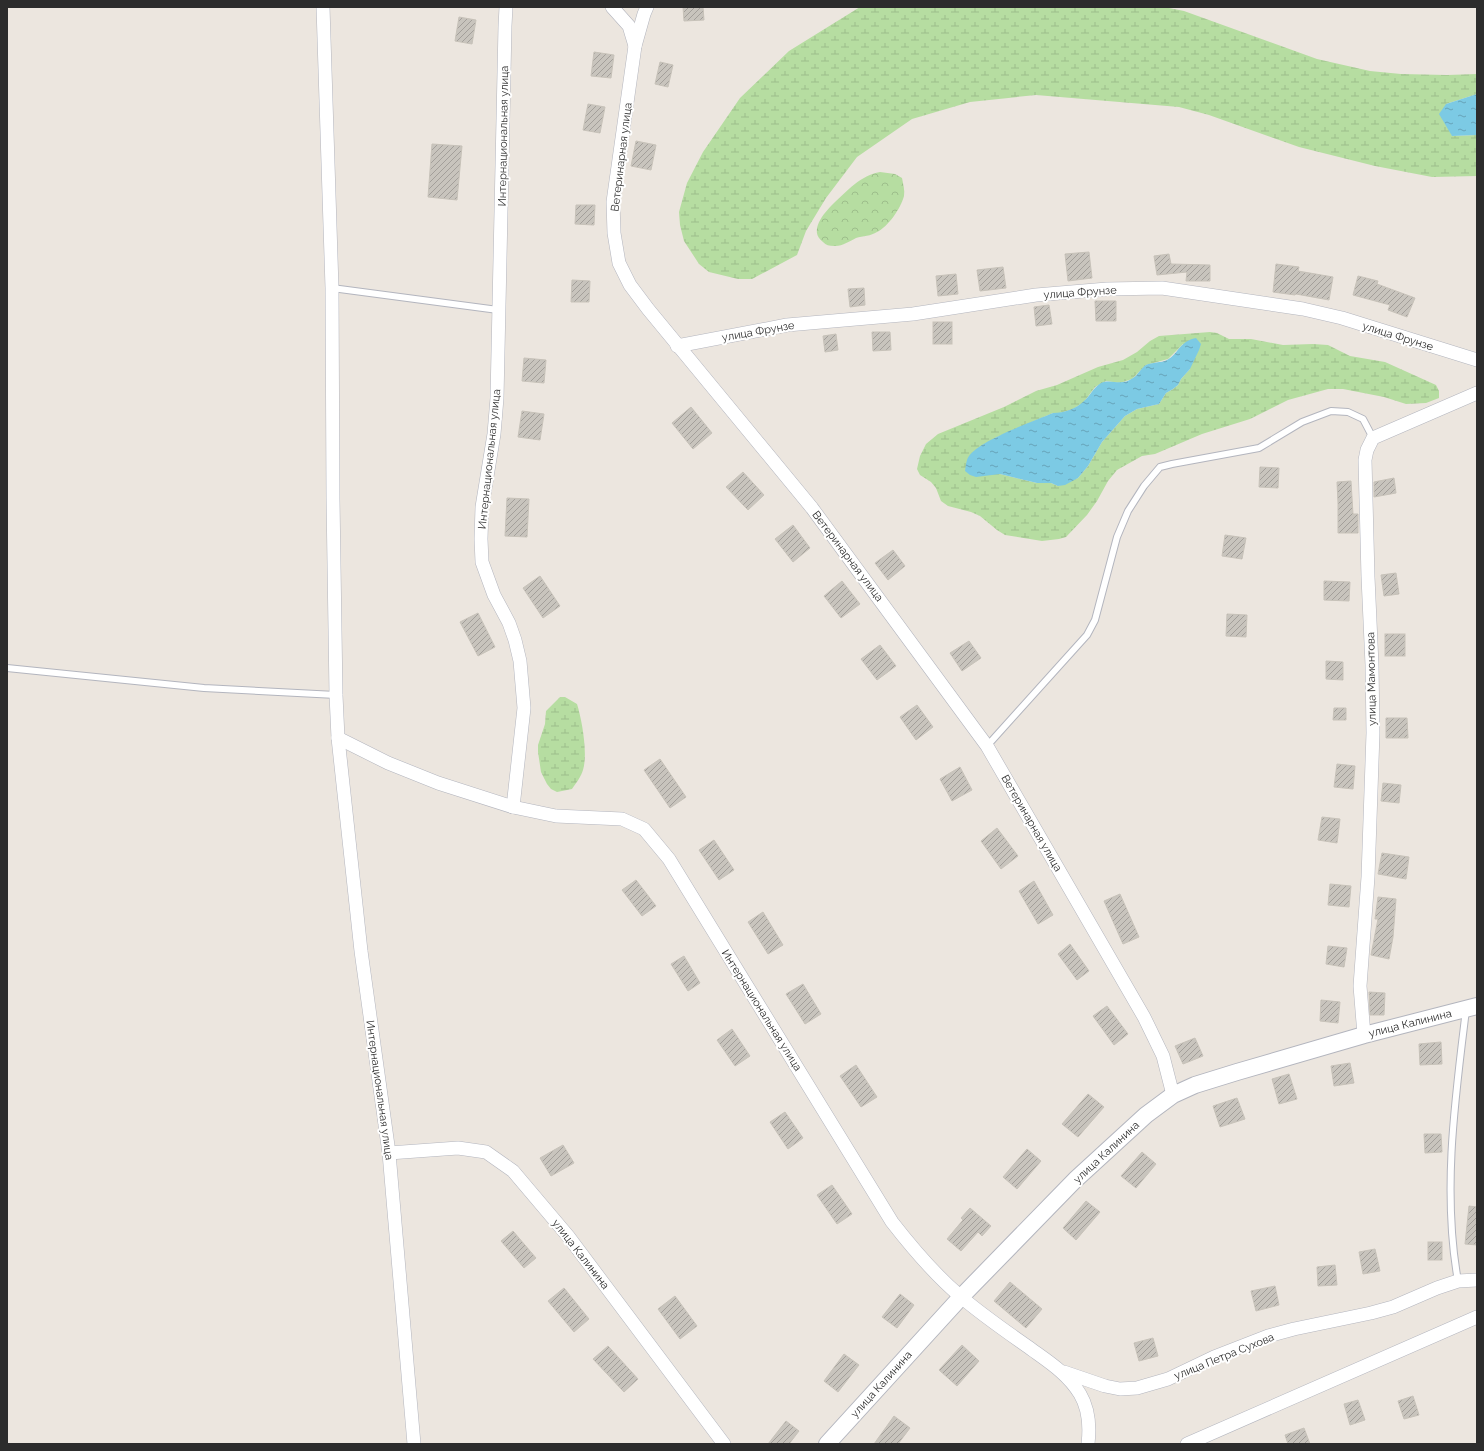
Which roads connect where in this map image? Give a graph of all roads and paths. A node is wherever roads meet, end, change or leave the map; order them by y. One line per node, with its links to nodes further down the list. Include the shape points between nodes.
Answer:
1 (323, 7): 6 (street, Интернациональная улица)
2 (506, 7): 7 (street, Интернациональная улица)
3 (612, 7): 5 (street, via 629,26)
4 (645, 9): 5 (street, Ветеринарная улица)
5 (635, 46): 8 (street, Ветеринарная улица, via 613,202 614,233 619,263 630,285)
6 (332, 288): 7 (lane); 13 (street, Интернациональная улица)
7 (498, 310): 16 (street, Интернациональная улица, via 497,398 482,507 481,539 482,562 494,596 509,623 520,660 524,708)
8 (677, 346): 9 (street, улица Фрунзе, via 787,325 913,314 1036,295 1107,289 1162,288 1303,308); 15 (street, Ветеринарная улица, via 812,508)
9 (1477, 360)
10 (1477, 393): 11 (street)
11 (1373, 438): 15 (lane, via 1363,419 1348,412 1331,411 1302,422 1259,448 1160,467 1128,511 1117,537 1095,620 1087,635); 18 (street, улица Мамонтова, via 1365,460 1373,733 1368,877 1360,986)
12 (7, 668): 13 (lane, via 204,688)
13 (336, 695): 14 (street, Интернациональная улица)
14 (338, 738): 16 (street, Интернациональная улица, via 388,763 438,783); 20 (street, Интернациональная улица, via 361,951)
15 (987, 746): 19 (street, Ветеринарная улица, via 1144,1017 1163,1056)
16 (513, 807): 23 (street, Интернациональная улица, via 556,816 622,819 644,829 669,859 892,1222 936,1275)
17 (1472, 1008): 18 (street, улица Калинина); 22 (lane, via 1458,1078 1450,1160 1453,1253)
18 (1364, 1034): 19 (street, улица Калинина, via 1195,1085)
19 (1172, 1096): 23 (street, улица Калинина, via 1146,1115 1075,1180)
20 (389, 1153): 26 (street, Интернациональная улица); 27 (street, улица Калинина, via 458,1148 486,1152 513,1171 568,1236)
21 (1477, 1280): 22 (street, улица Петра Сухова)
22 (1458, 1281): 25 (street, улица Петра Сухова, via 1393,1307 1268,1336 1168,1379 1137,1388 1120,1389 1105,1386)
23 (961, 1297): 25 (street, улица Петра Сухова); 28 (street, улица Калинина)
24 (1477, 1317): 30 (street)
25 (1064, 1372): 29 (street, улица Петра Сухова, via 1080,1394 1088,1412)
26 (414, 1444)
27 (724, 1444)
28 (826, 1444)
29 (1088, 1444)
30 (1187, 1444)

